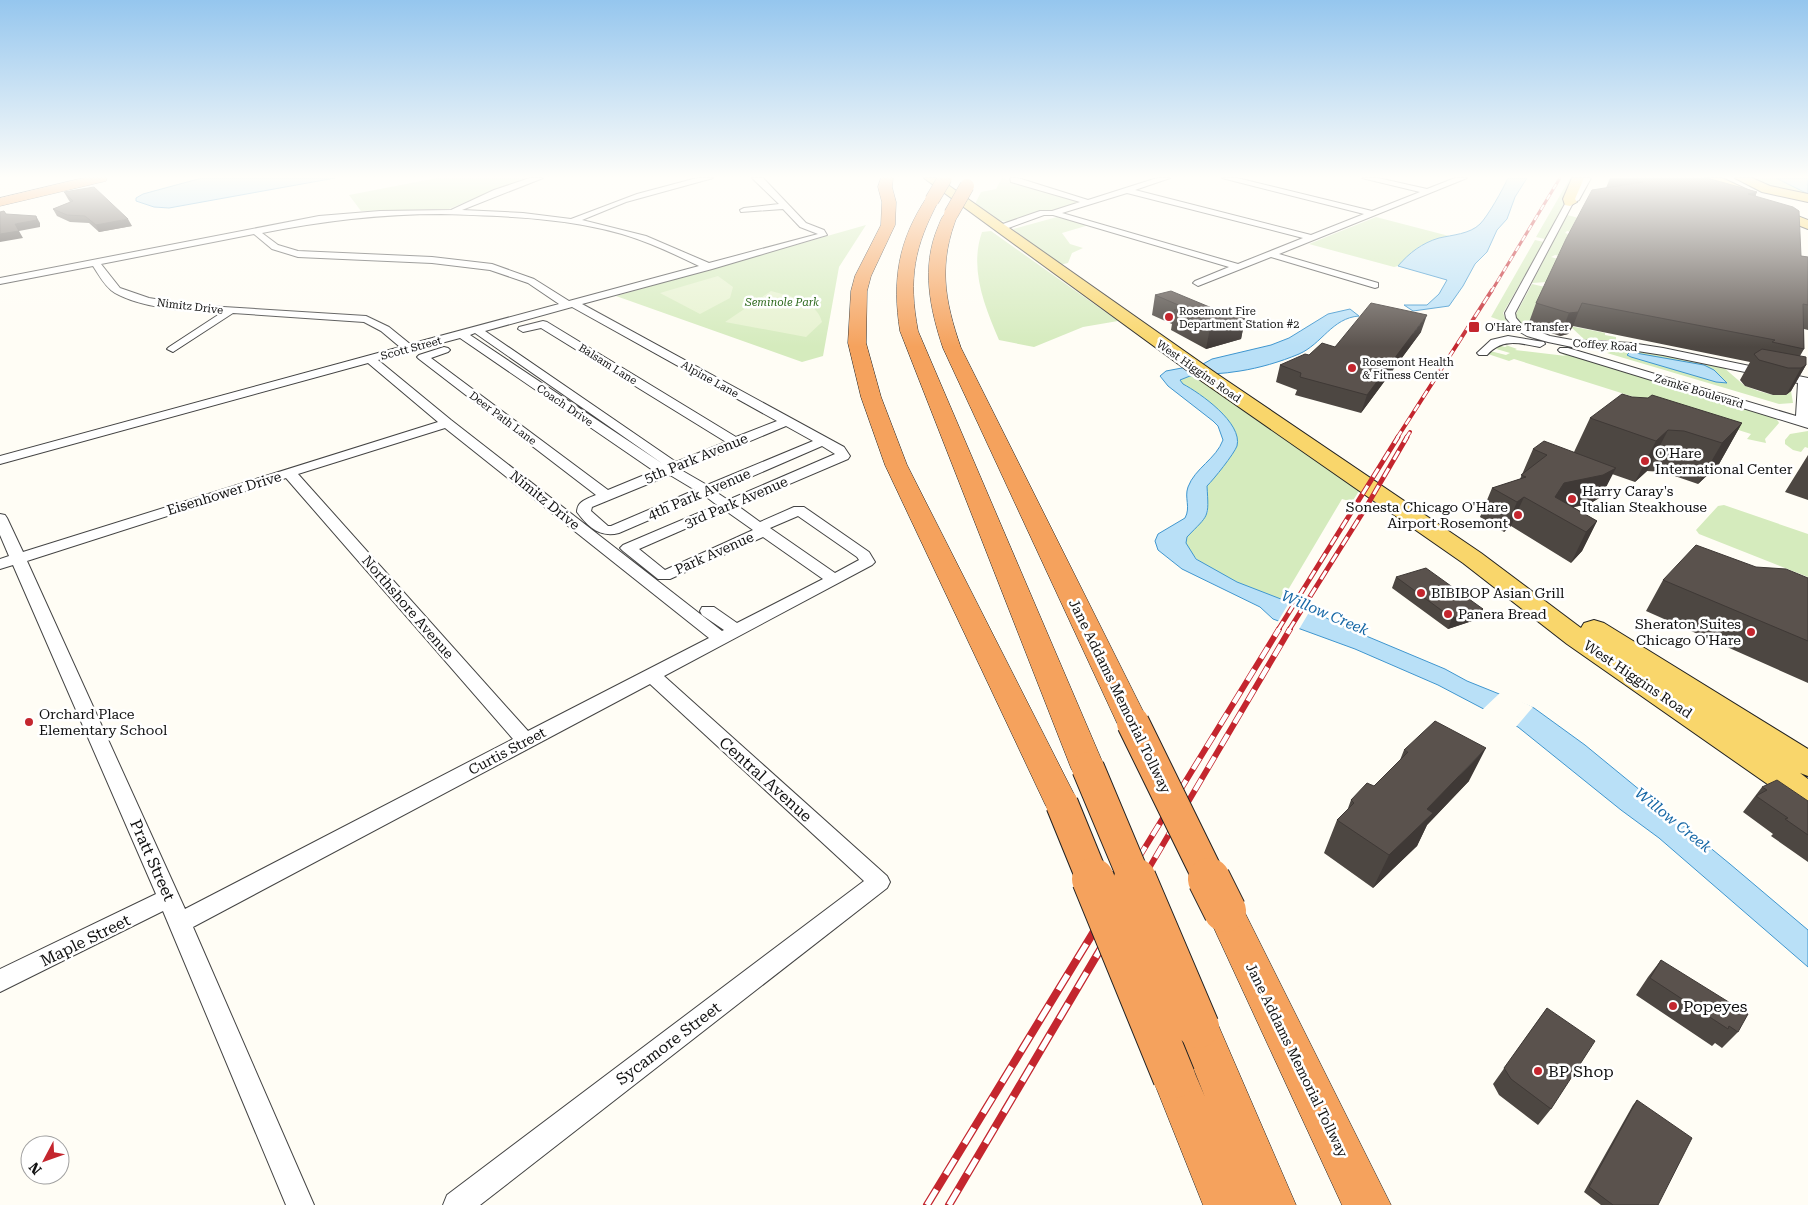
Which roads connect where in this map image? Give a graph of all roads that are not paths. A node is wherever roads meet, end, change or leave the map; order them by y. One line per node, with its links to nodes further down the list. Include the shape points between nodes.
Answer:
1 (240, 234): 16 (street)
2 (259, 234): 22 (street, Alpine Lane, via 279,250 298,254 432,260 492,267 531,281)
3 (628, 234): 17 (street)
4 (822, 234): 17 (street)
5 (883, 234): 24 (highway, via 863,276)
6 (907, 234): 24 (highway, via 898,242)
7 (913, 234): 64 (highway, bridge, via 904,282 909,331)
8 (942, 234): 65 (highway, Jane Addams Memorial Tollway, bridge, via 935,284 952,348)
9 (1009, 234): 48 (main road, West Higgins Road, via 1190,365)
10 (1128, 234): 18 (street)
11 (1296, 234): 14 (street)
12 (1321, 234): 14 (street)
13 (1554, 234): 32 (street, Coffey Road, via 1510,312 1514,323 1556,341 1652,350 1804,381)
14 (1311, 238): 15 (street)
15 (1270, 254): 18 (street); 21 (street)
16 (96, 263): 19 (street); 23 (street, Nimitz Drive, via 117,290 131,296 168,305)
17 (709, 267): 22 (street)
18 (1238, 267): 20 (street)
19 (0, 282)
20 (1198, 283)
21 (1375, 285)
22 (571, 304): 26 (street); 33 (street, Alpine Lane)
23 (230, 311): 28 (street); 29 (street, Nimitz Drive, via 366,319 385,329)
24 (858, 311): 63 (highway, bridge, via 857,343 871,397 896,465 1062,804)
25 (462, 334): 26 (street, Coach Drive); 29 (street, Scott Street)
26 (475, 336): 27 (street, Coach Drive); 39 (street, Coach Drive, via 656,468); 42 (street, Deer Path Lane, via 423,357)
27 (488, 338): 35 (street, Balsam Lane, via 543,324); 39 (street, Coach Drive, via 670,463)
28 (173, 349)
29 (409, 349): 31 (street, Scott Street)
30 (1483, 353): 32 (street, Zemke Boulevard, via 1492,342 1506,339 1540,344 1677,378)
31 (370, 359): 34 (street, Nimitz Drive); 38 (street, Scott Street)
32 (1805, 419)
33 (787, 421): 35 (street, 5th Park Avenue); 36 (street, Alpine Lane)
34 (447, 423): 40 (street, Eisenhower Drive); 52 (street, Nimitz Drive)
35 (735, 442): 39 (street, 5th Park Avenue)
36 (822, 442): 37 (street, Alpine Lane, via 839,450); 41 (street, 4th Park Avenue)
37 (843, 456): 43 (street, 3rd Park Avenue)
38 (0, 460)
39 (670, 469): 41 (street, Coach Drive); 42 (street, 5th Park Avenue)
40 (289, 473): 47 (street, Eisenhower Drive); 54 (street, Northshore Avenue)
41 (706, 491): 42 (street, 4th Park Avenue, via 610,531 605,531 584,512 584,508); 43 (street, Coach Drive)
42 (606, 496)
43 (728, 506): 45 (street, Coach Drive); 46 (street, 3rd Park Avenue)
44 (0, 518): 47 (street, Pratt Street)
45 (762, 529): 46 (street, Park Avenue, via 664,576); 50 (street, Coach Drive); 50 (street, via 799,510 866,557 866,564)
46 (628, 548)
47 (18, 558): 49 (street, Eisenhower Drive); 58 (street, Pratt Street)
48 (1472, 558): 55 (main road, West Higgins Road, via 1589,626); 56 (main road, West Higgins Road, via 1577,638)
49 (0, 564)
50 (835, 580): 52 (street, Curtis Street)
51 (708, 611): 52 (street)
52 (728, 635): 53 (street, Curtis Street)
53 (652, 675): 54 (street, Curtis Street); 57 (street, Central Avenue)
54 (526, 741): 59 (street, Curtis Street)
55 (1808, 764)
56 (1808, 795)
57 (880, 882): 62 (street, Sycamore Street)
58 (170, 898): 59 (street, Pratt Street); 60 (street, Maple Street)
59 (180, 922): 61 (street, Pratt Street)
60 (0, 981)
61 (300, 1205)
62 (456, 1205)
63 (1227, 1205)
64 (1272, 1205)
65 (1367, 1205)

